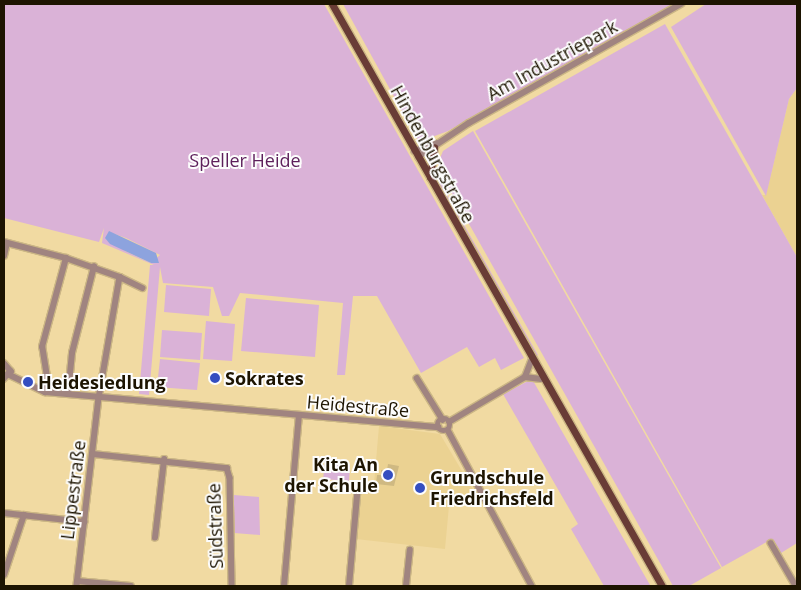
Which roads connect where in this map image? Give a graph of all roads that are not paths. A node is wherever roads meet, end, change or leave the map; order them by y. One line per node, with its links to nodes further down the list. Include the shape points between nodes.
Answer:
1 (332, 4): 4 (main road, Hindenburgstraße)
2 (681, 4): 3 (street, Am Industriepark)
3 (435, 145): 4 (street, Am Industriepark); 5 (main road)
4 (416, 154): 5 (main road, Hindenburgstraße)
5 (430, 179): 12 (main road, Hindenburgstraße)
6 (5, 243): 7 (street); 8 (street)
7 (4, 256)
8 (66, 258): 9 (street); 20 (street, via 42,347 47,377)
9 (94, 267): 10 (street); 21 (street, via 72,353)
10 (120, 277): 11 (street); 22 (street, Lippestraße)
11 (143, 288)
12 (509, 318): 13 (main road, Hindenburgstraße); 23 (main road, Hindenburgstraße)
13 (531, 361): 16 (street); 19 (main road, Hindenburgstraße)
14 (4, 363): 15 (street, via 11,368)
15 (10, 375): 18 (street); 20 (street, Heidestraße)
16 (525, 377): 19 (street); 25 (street)
17 (418, 378): 25 (street, Heidestraße)
18 (4, 379)
19 (541, 379): 23 (main road, Hindenburgstraße)
20 (45, 392): 21 (street, Heidestraße)
21 (68, 394): 22 (street, Heidestraße)
22 (99, 398): 24 (street, Heidestraße); 28 (street, Lippestraße)
23 (564, 415): 45 (main road, Hindenburgstraße)
24 (299, 416): 26 (street, Heidestraße); 41 (street)
25 (446, 421): 26 (street); 27 (street)
26 (438, 427): 27 (street, Heidestraße)
27 (448, 430): 44 (street)
28 (93, 454): 29 (street, Südstraße); 33 (street, Lippestraße)
29 (164, 460): 34 (street); 40 (street, Südstraße, via 227,468 230,478)
30 (358, 485): 42 (street)
31 (4, 514): 32 (street)
32 (24, 516): 33 (street); 37 (street)
33 (85, 522): 38 (street, Lippestraße)
34 (154, 538)
35 (771, 543): 46 (street)
36 (410, 550): 43 (street)
37 (4, 575)
38 (77, 584): 39 (street)
39 (131, 586)
40 (232, 586)
41 (284, 586)
42 (350, 586)
43 (406, 586)
44 (532, 586)
45 (662, 586)
46 (796, 586)

